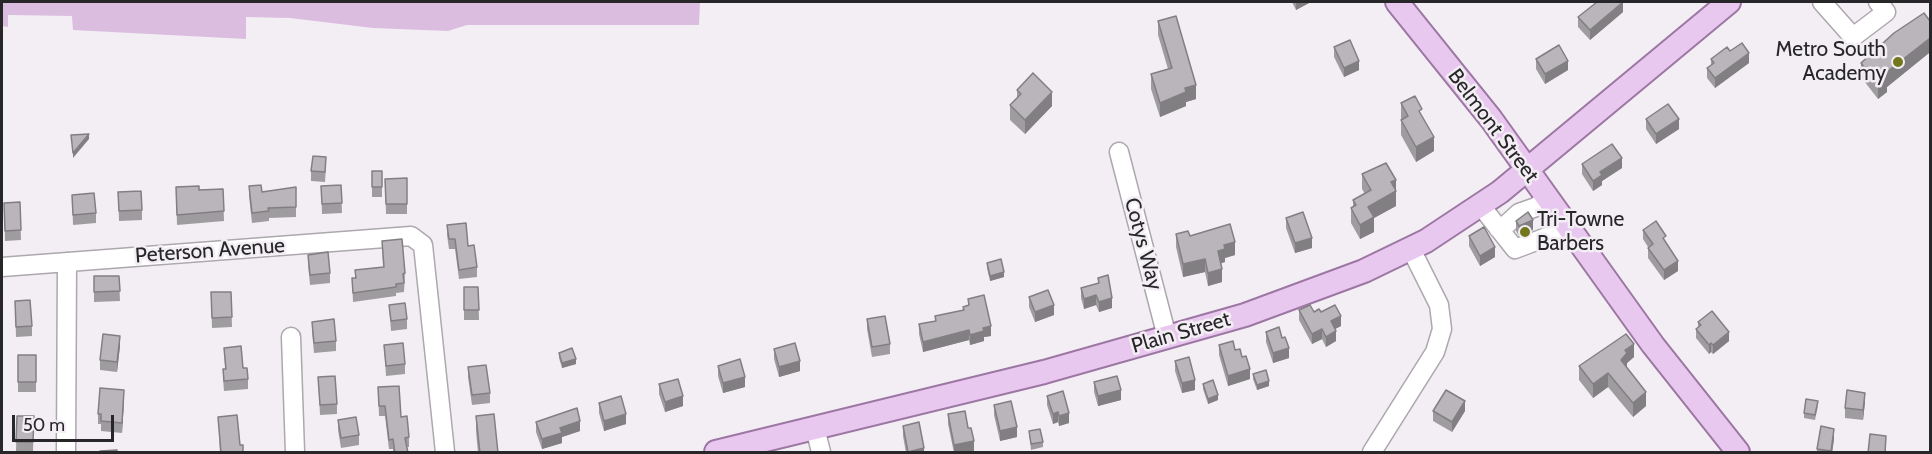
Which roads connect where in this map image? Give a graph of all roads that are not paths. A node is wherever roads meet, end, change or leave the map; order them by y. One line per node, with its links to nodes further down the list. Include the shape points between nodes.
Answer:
1 (1397, 2): 6 (main road, Belmont Street, via 1491,119)
2 (1729, 2): 6 (main road, Plain Street)
3 (1822, 2): 4 (street, via 1853,37 1886,12)
4 (1878, 2)
5 (1119, 152): 14 (street, Cotys Way)
6 (1527, 171): 7 (main road, Belmont Street); 8 (main road, Plain Street)
7 (1546, 199): 9 (street); 10 (main road, Belmont Street)
8 (1481, 206): 9 (street); 11 (main road, Plain Street)
9 (1498, 228): 10 (street, via 1515,249)
10 (1568, 229): 23 (main road, Belmont Street)
11 (1411, 249): 14 (main road, Plain Street, via 1297,298); 22 (street, via 1439,305 1442,329 1435,352)
12 (67, 262): 13 (street, Peterson Avenue); 17 (street); 19 (street, Peterson Avenue, via 411,236 417,239 423,245)
13 (2, 267)
14 (1167, 336): 16 (main road, Plain Street, via 1005,382)
15 (291, 337): 18 (street)
16 (815, 428): 20 (main road, Plain Street); 21 (street)
17 (66, 453)
18 (295, 453)
19 (445, 453)
20 (716, 453)
21 (821, 453)
22 (1372, 453)
23 (1738, 453)

